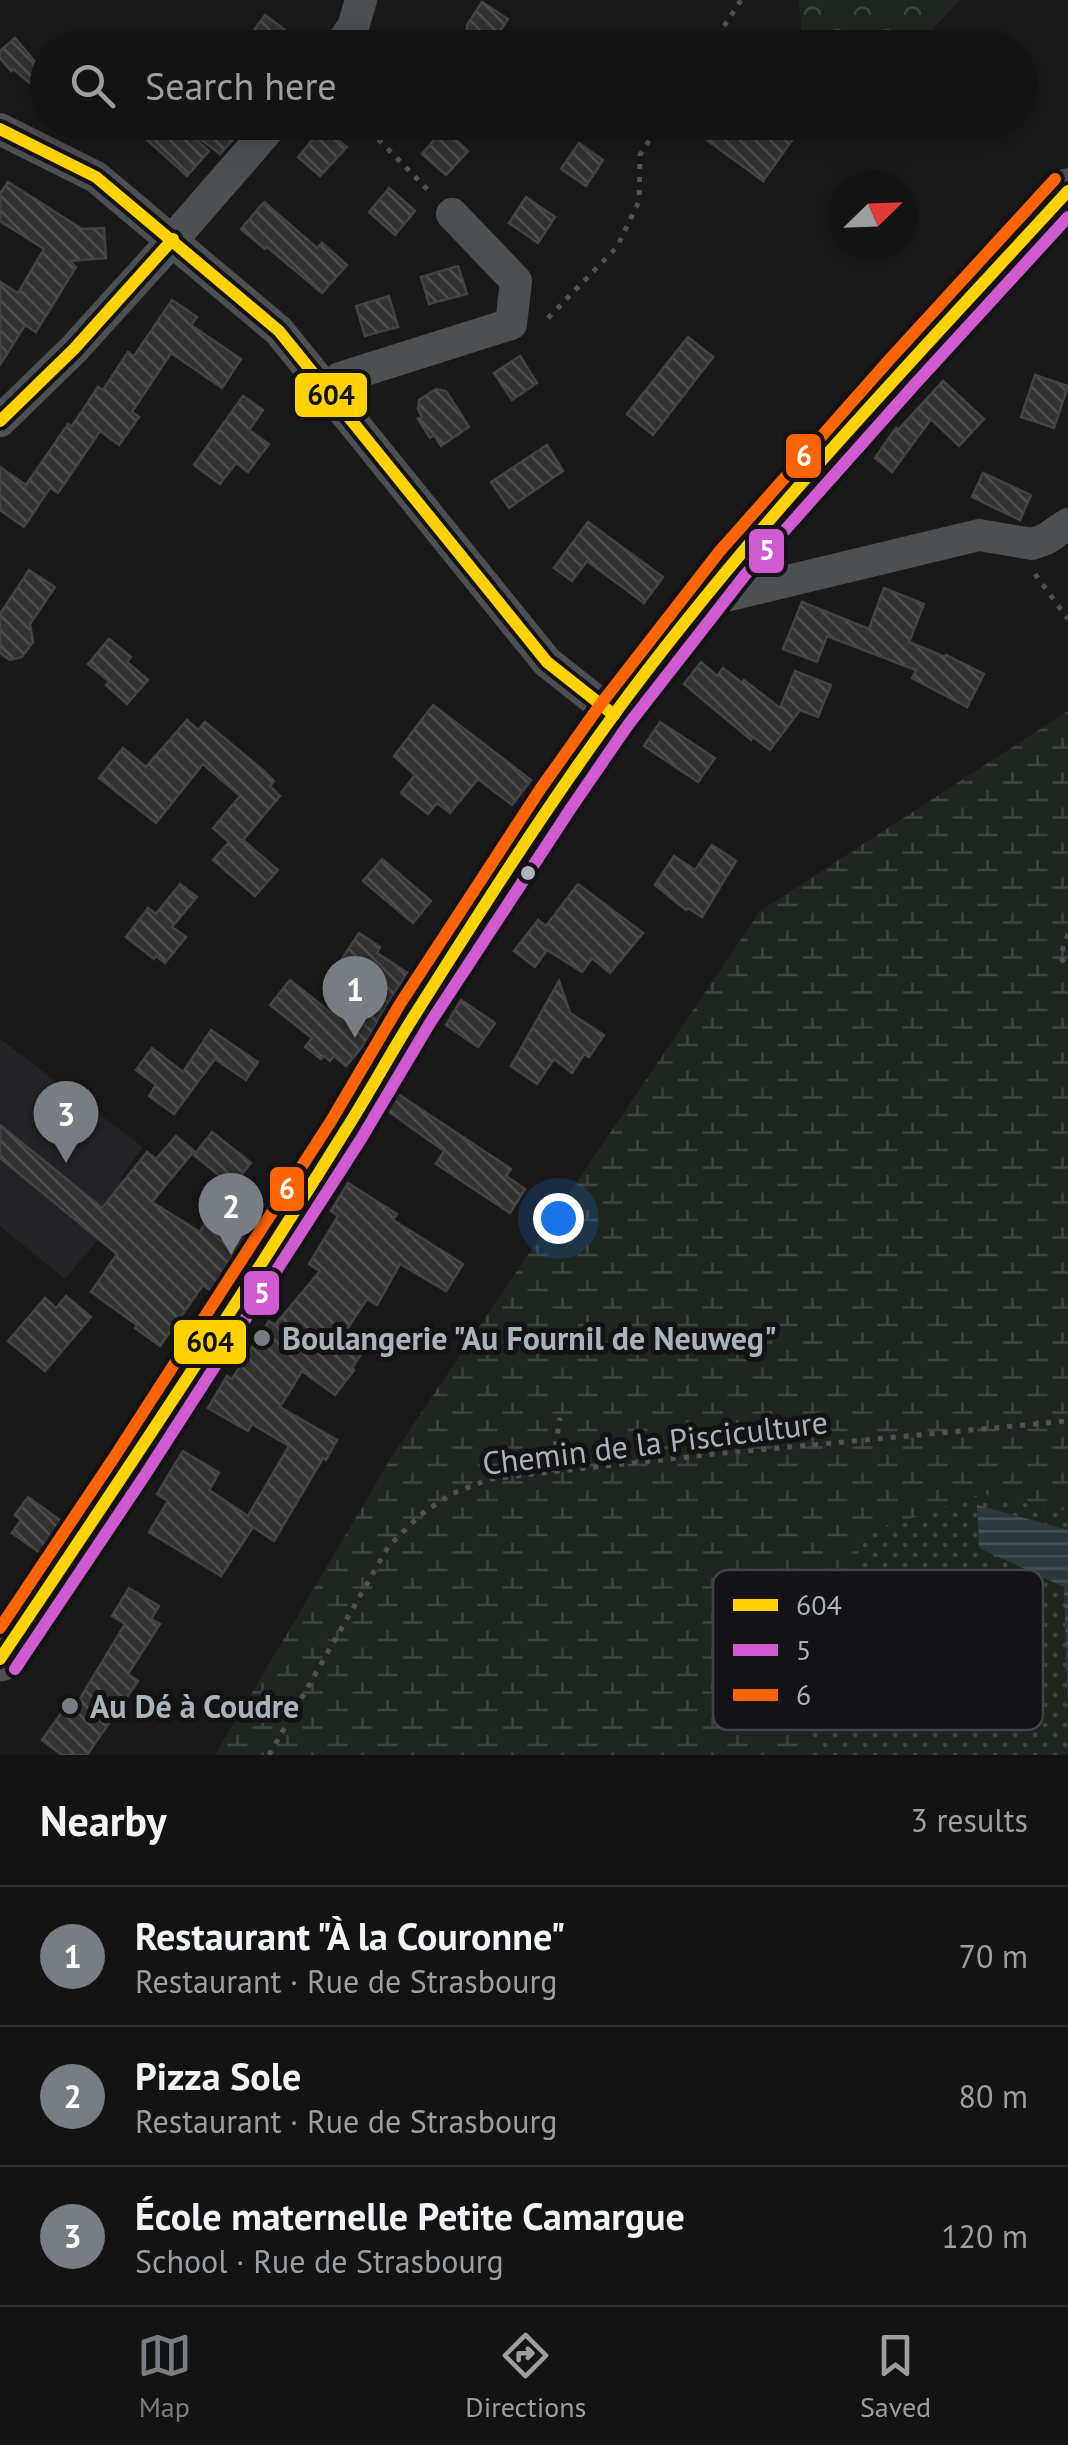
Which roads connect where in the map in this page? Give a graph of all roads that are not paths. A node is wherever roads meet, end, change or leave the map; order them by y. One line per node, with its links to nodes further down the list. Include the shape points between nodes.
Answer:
1 (361, 0): 2 (street)
2 (352, 30)
3 (0, 128): 7 (street, via 96,177)
4 (259, 140): 7 (street)
5 (1068, 190): 11 (main road)
6 (447, 209): 8 (street, via 516,281 511,324 340,378)
7 (173, 240): 8 (street, via 280,331); 9 (street)
8 (327, 388): 12 (street, via 546,662)
9 (0, 420)
10 (1068, 524): 11 (street, via 1032,544 978,535)
11 (701, 602): 12 (main road)
12 (614, 716): 13 (main road)
13 (0, 1659)

